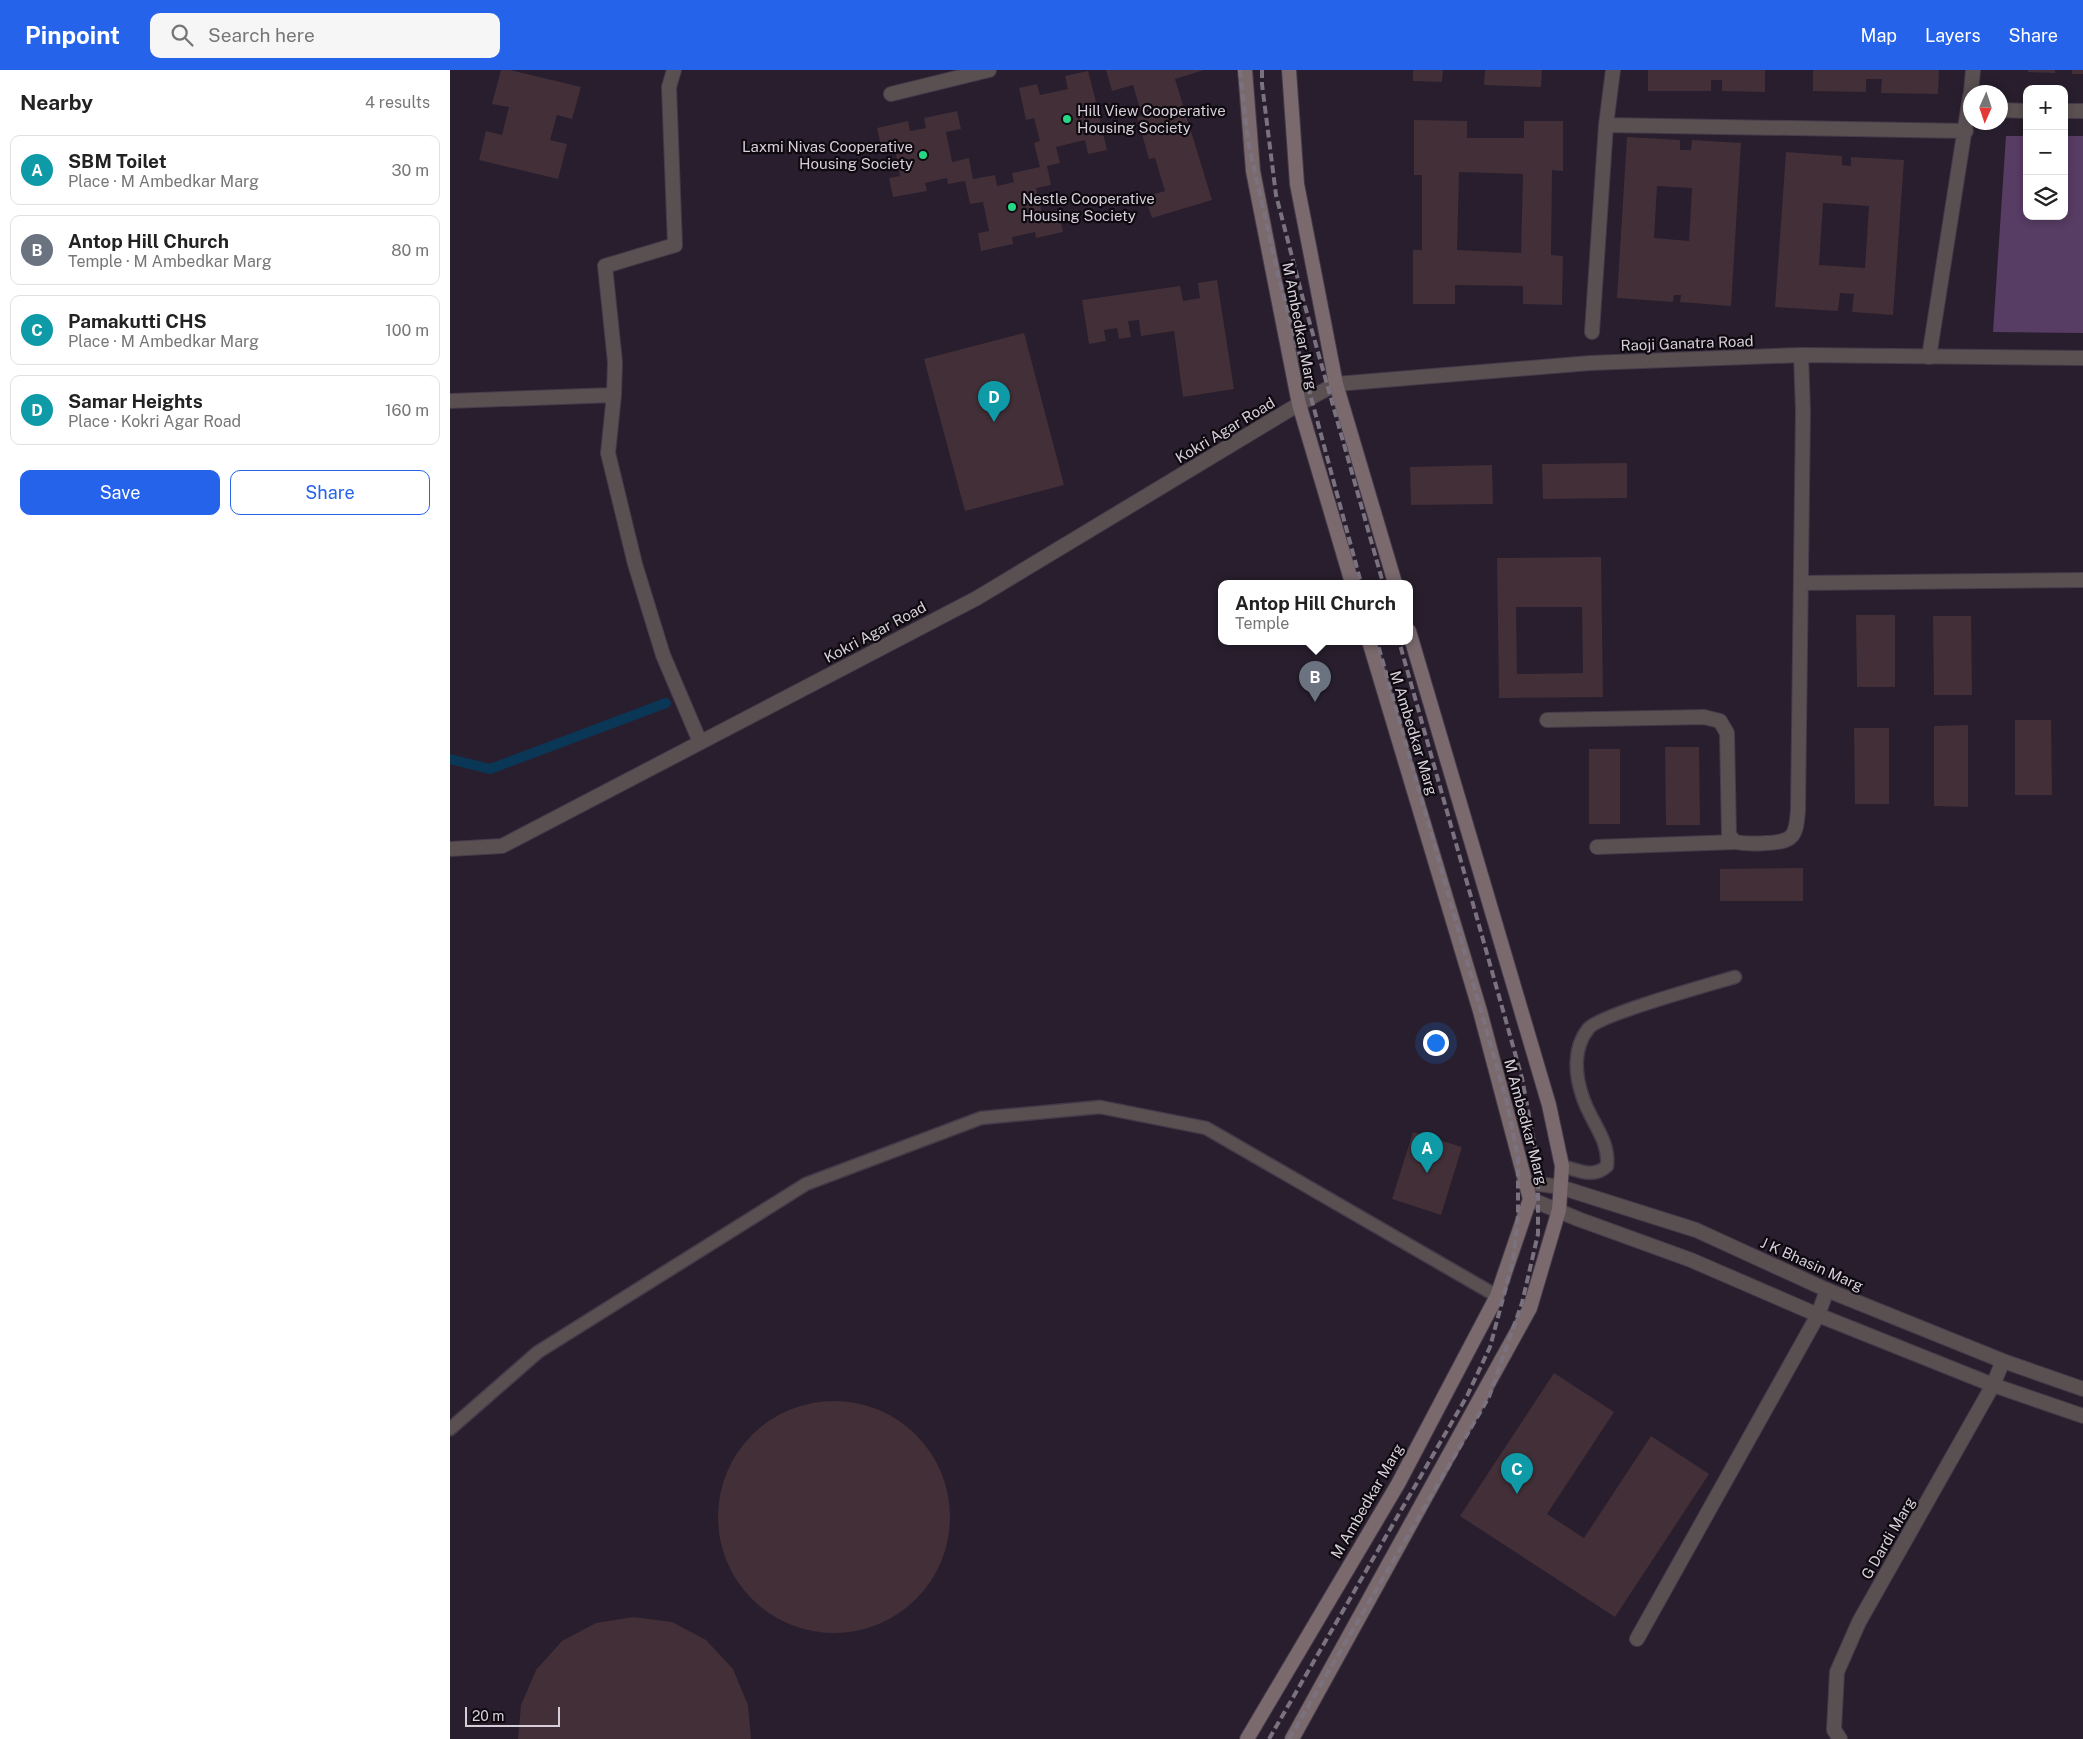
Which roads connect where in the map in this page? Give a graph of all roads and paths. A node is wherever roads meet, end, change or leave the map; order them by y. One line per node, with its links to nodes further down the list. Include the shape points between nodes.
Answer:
1 (674, 70): 20 (street, via 670,87 675,245 605,266 615,362)
2 (989, 70): 8 (street)
3 (1245, 70): 22 (main road, M Ambedkar Marg, via 1253,171)
4 (1289, 70): 19 (main road, via 1297,184)
5 (1612, 70): 13 (street)
6 (1974, 70): 7 (street)
7 (1972, 85)
8 (891, 94)
9 (2008, 110): 10 (street)
10 (2023, 111)
11 (2068, 111): 12 (street)
12 (2083, 112)
13 (1606, 125): 14 (street); 15 (street)
14 (1966, 131): 17 (street)
15 (1592, 332)
16 (1801, 355): 17 (street, Raoji Ganatra Road); 19 (street, Raoji Ganatra Road, via 1590,363); 26 (street)
17 (1929, 357): 18 (street, Raoji Ganatra Road)
18 (2083, 358)
19 (1336, 384): 22 (street, Raoji Ganatra Road); 24 (main road)
20 (614, 395): 21 (street); 30 (street, via 608,453 633,555 663,655)
21 (450, 400)
22 (1299, 404): 23 (main road, M Ambedkar Marg); 30 (street, Kokri Agar Road, via 977,598)
23 (1351, 580)
24 (1394, 580)
25 (2083, 580): 26 (street)
26 (1801, 583): 31 (street, via 1797,828 1783,843)
27 (1370, 645): 36 (main road, M Ambedkar Marg, via 1480,1011)
28 (1413, 645): 35 (main road, via 1549,1105)
29 (1547, 720): 31 (street, via 1704,717 1720,721 1727,733 1728,823 1729,835)
30 (700, 742): 33 (street, Kokri Agar Road, via 502,846)
31 (1734, 842): 32 (street)
32 (1597, 847)
33 (450, 849)
34 (1735, 977): 35 (lane, via 1629,1010 1589,1028 1576,1058 1582,1096 1598,1126 1608,1156 1607,1166 1600,1173 1591,1174)
35 (1562, 1166): 37 (main road)
36 (1525, 1182): 37 (street, J K Bhasin Marg); 38 (main road, M Ambedkar Marg)
37 (1560, 1187): 39 (main road); 40 (street, J K Bhasin Marg, via 1696,1230)
38 (1530, 1199): 39 (street); 41 (main road, M Ambedkar Marg)
39 (1558, 1210): 42 (street, via 1691,1260); 50 (main road, via 1530,1308)
40 (1827, 1290): 42 (street); 43 (street, J K Bhasin Marg)
41 (1497, 1296): 47 (lane, via 1206,1128 1100,1106 981,1118 806,1184 538,1352); 49 (main road, M Ambedkar Marg, via 1398,1484)
42 (1818, 1315): 44 (street); 48 (street)
43 (2003, 1361): 44 (street, G Dardi Marg); 45 (street, J K Bhasin Marg)
44 (1993, 1385): 46 (street); 51 (street, G Dardi Marg, via 1859,1622 1837,1672 1834,1730)
45 (2083, 1389)
46 (2083, 1416)
47 (450, 1429)
48 (1637, 1639)
49 (1247, 1739)
50 (1292, 1739)
51 (1840, 1739)

